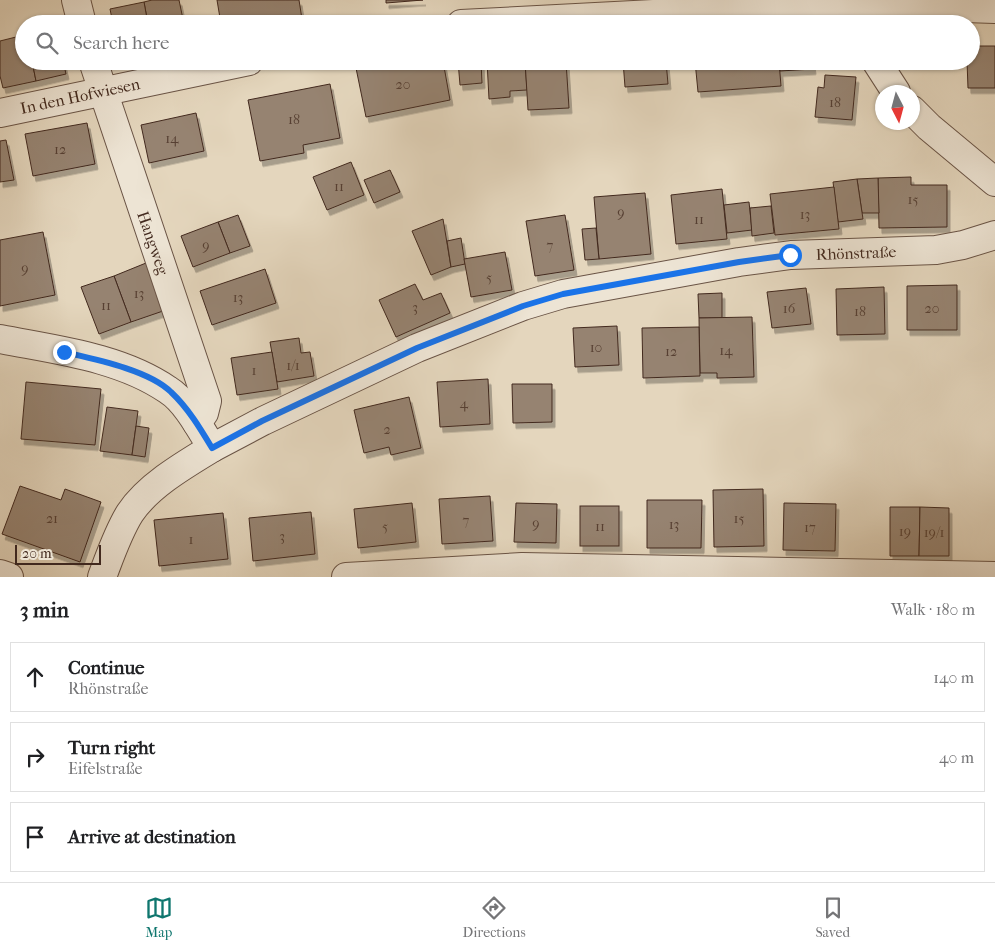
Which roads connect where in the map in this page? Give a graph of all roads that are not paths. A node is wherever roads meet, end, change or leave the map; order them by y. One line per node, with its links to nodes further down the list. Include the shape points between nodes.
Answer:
1 (76, 0): 4 (street)
2 (848, 9): 3 (street); 5 (street)
3 (995, 9)
4 (80, 15)
5 (694, 15)
6 (95, 70): 10 (street, Hangweg)
7 (205, 70): 10 (street, In den Hofwiesen)
8 (882, 70): 9 (street)
9 (891, 85)
10 (101, 91): 11 (street, In den Hofwiesen); 16 (street, Hangweg, via 207,402)
11 (0, 113)
12 (920, 118): 13 (street)
13 (995, 182)
14 (995, 235): 17 (street, Rhönstraße, via 963,246 936,250 790,255 563,294 523,306 417,348)
15 (0, 339): 16 (street, via 131,369 170,390)
16 (197, 423): 17 (street)
17 (212, 448): 21 (street, Rhönstraße, via 166,476 131,512)
18 (0, 574): 20 (street)
19 (995, 576): 22 (street, via 522,566)
20 (9, 577)
21 (102, 577)
22 (346, 577)

